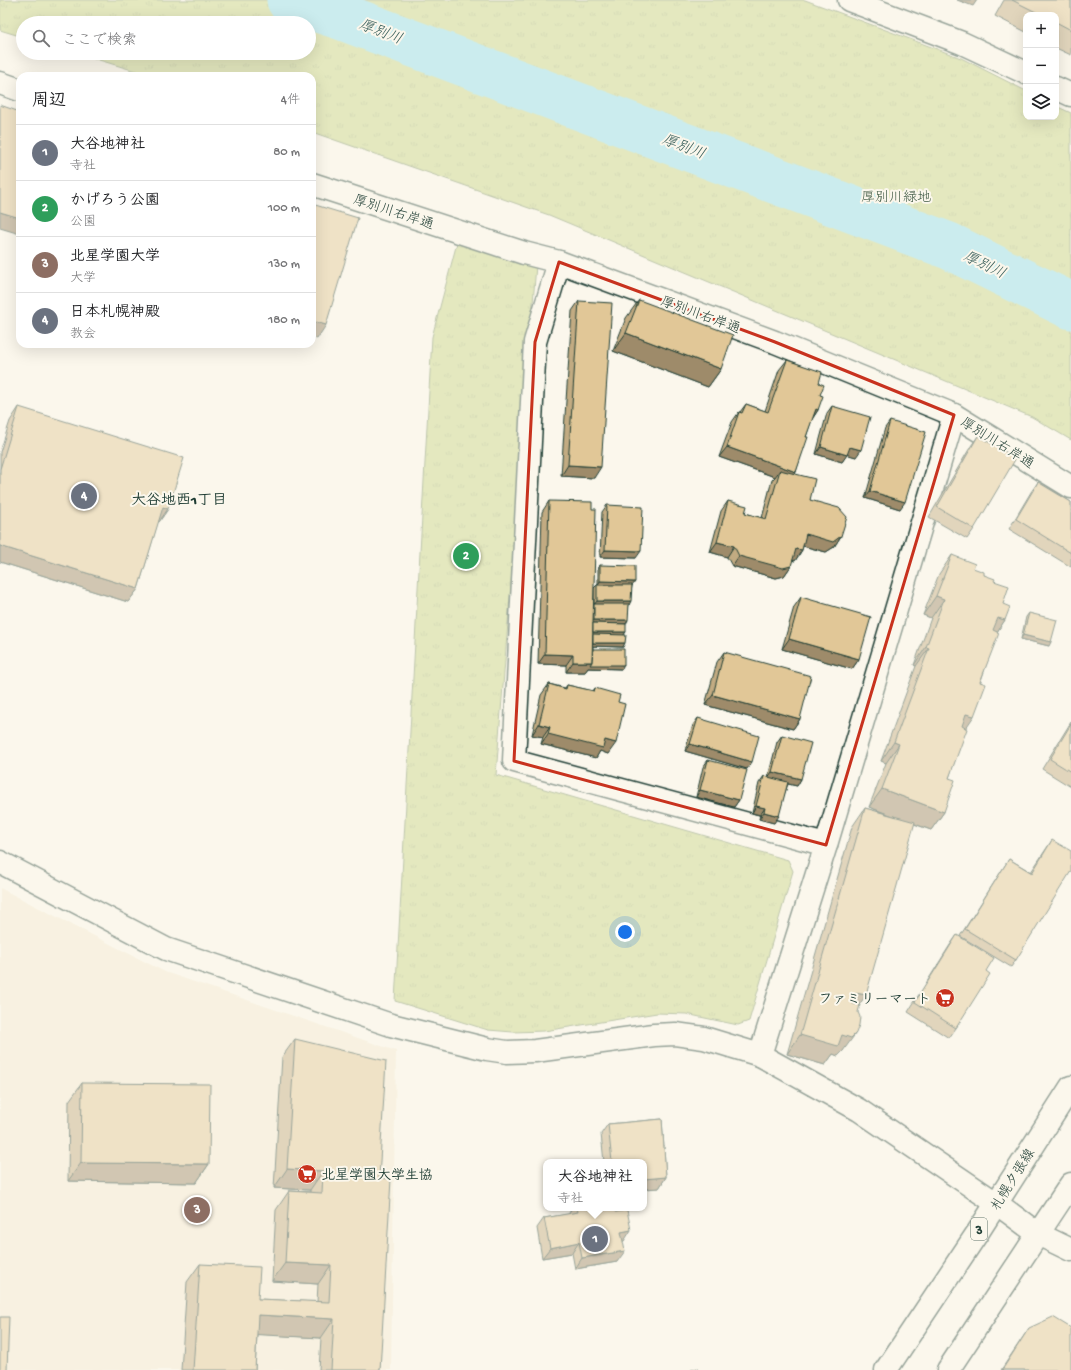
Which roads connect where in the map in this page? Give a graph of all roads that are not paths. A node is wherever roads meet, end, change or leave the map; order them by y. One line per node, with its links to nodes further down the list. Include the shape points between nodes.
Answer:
1 (849, 0): 2 (street, via 962,43)
2 (1023, 72)
3 (0, 84): 4 (street)
4 (16, 89)
5 (1059, 89): 6 (street)
6 (1071, 95)
7 (316, 185): 8 (street, 厚別川右岸通)
8 (559, 262): 9 (street, 厚別川右岸通, via 775,342); 11 (street, via 535,342 514,761)
9 (954, 415): 10 (street, 厚別川右岸通); 11 (street)
10 (1071, 488)
11 (826, 845): 13 (street)
12 (0, 862): 13 (street, via 166,949 391,1025 507,1052 675,1034 704,1038)
13 (760, 1055): 16 (street, via 859,1110)
14 (1071, 1087): 16 (street, 札幌夕張線 / 3)
15 (1071, 1184): 17 (street)
16 (996, 1203): 17 (street); 19 (street, 札幌夕張線 / 3)
17 (1038, 1234): 18 (street); 20 (street)
18 (1071, 1250)
19 (886, 1370)
20 (948, 1370)

